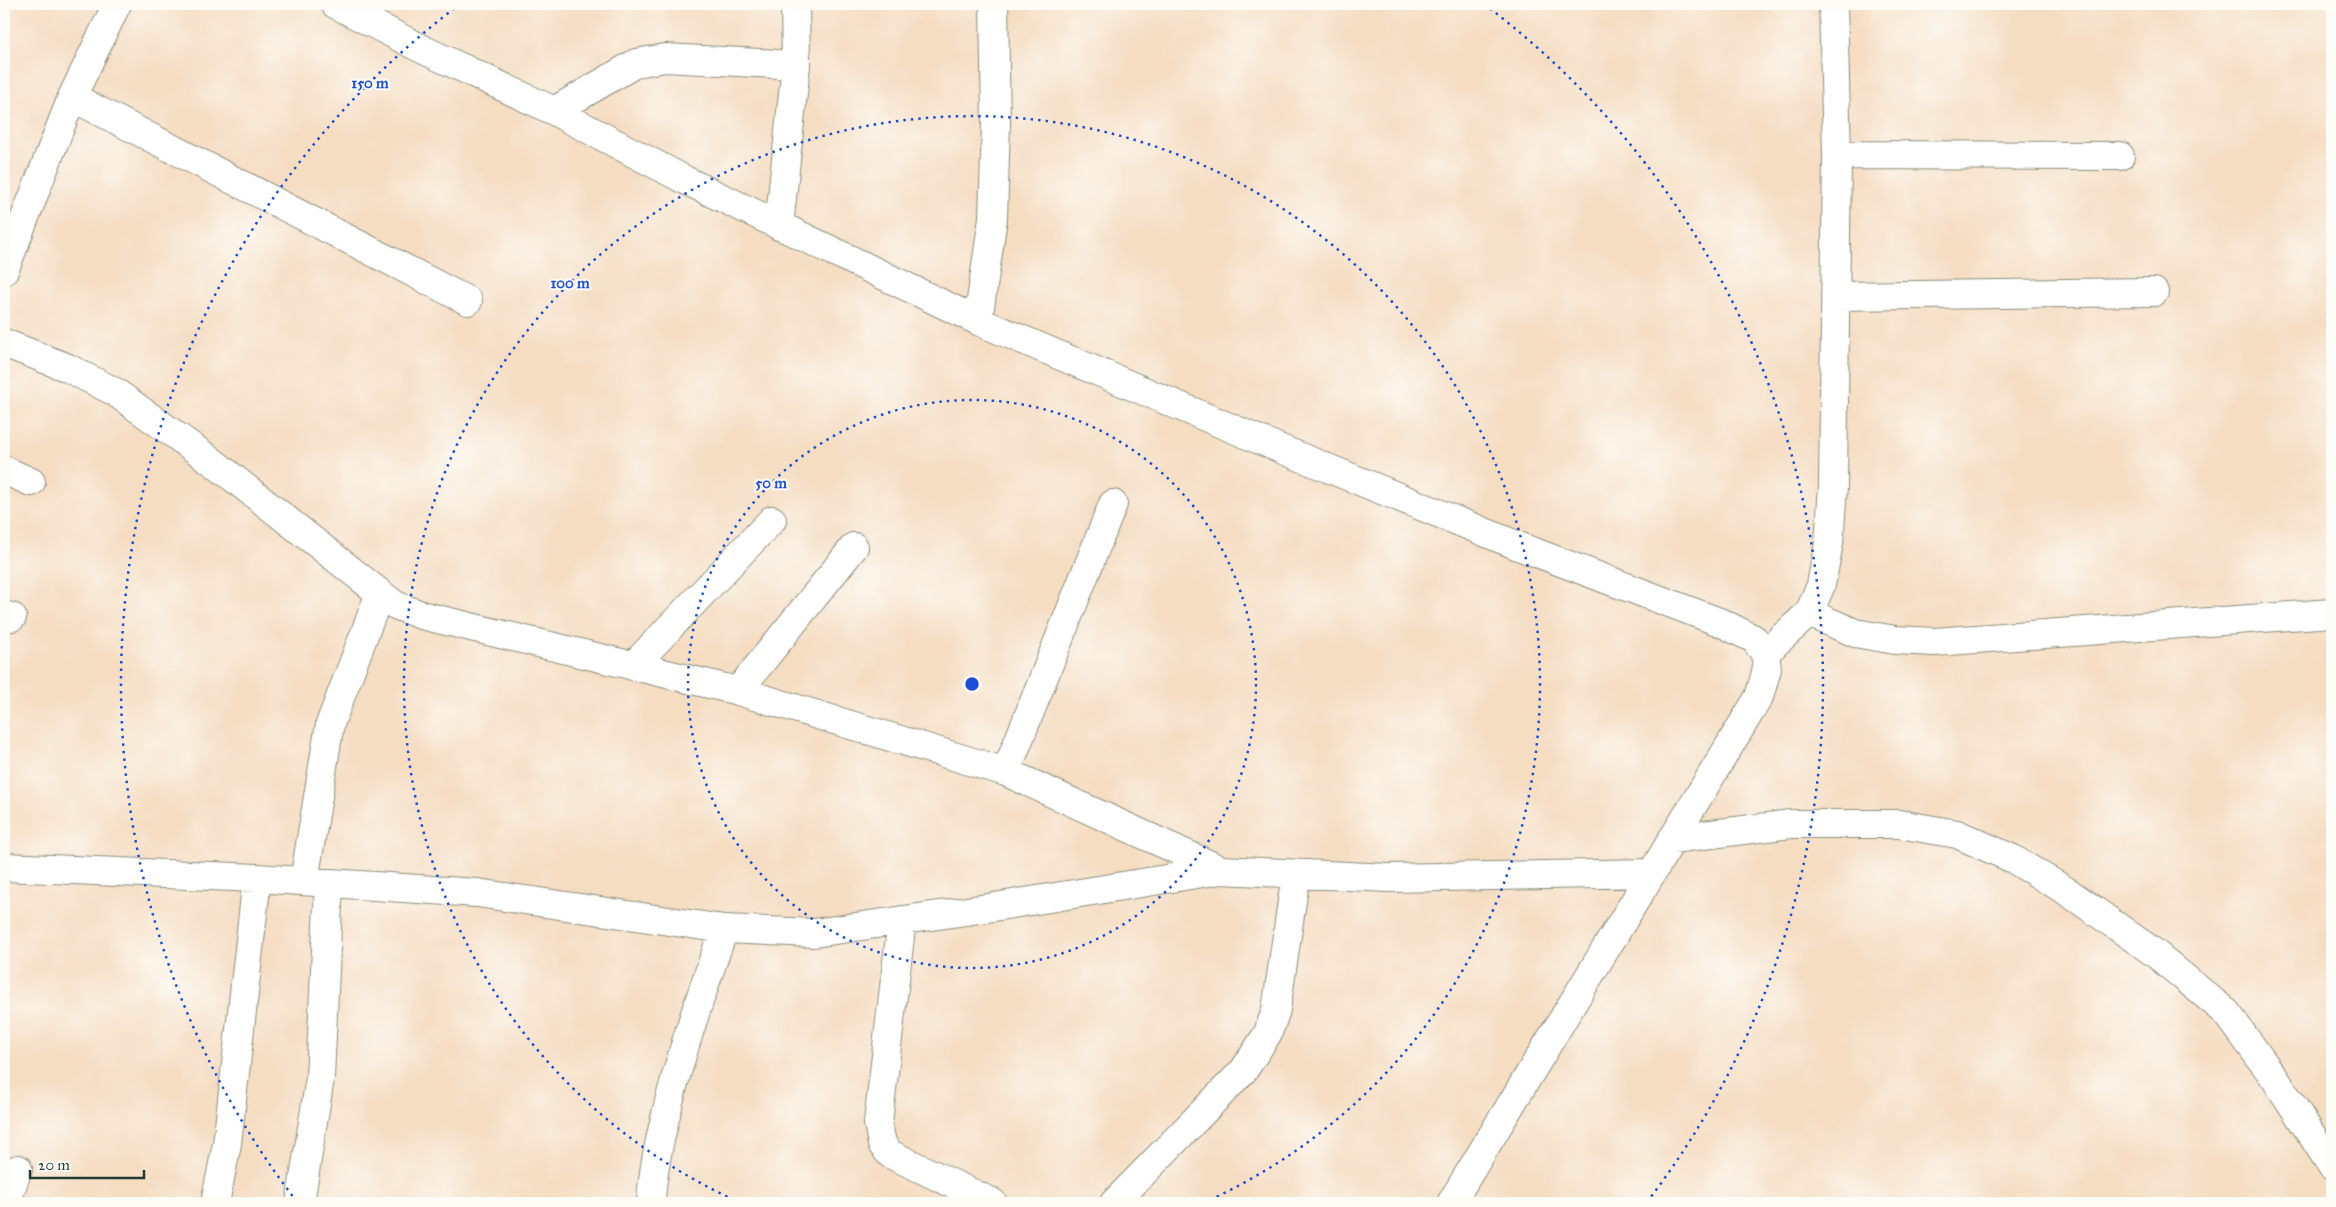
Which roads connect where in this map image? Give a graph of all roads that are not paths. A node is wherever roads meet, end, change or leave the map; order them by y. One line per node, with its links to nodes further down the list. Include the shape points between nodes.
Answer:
1 (117, 4): 7 (street)
2 (335, 4): 8 (street)
3 (795, 4): 6 (street)
4 (994, 4): 16 (street, via 996,124 993,218)
5 (1833, 4): 9 (street)
6 (796, 64): 8 (street, via 665,58 636,63); 11 (street)
7 (72, 97): 12 (street); 15 (street)
8 (554, 111): 11 (street)
9 (1837, 155): 10 (street); 14 (street)
10 (2120, 156)
11 (779, 226): 16 (street)
12 (4, 271)
13 (2154, 292): 14 (street)
14 (1835, 296): 24 (street, via 1833,486 1829,543 1821,584)
15 (468, 301)
16 (978, 321): 26 (street, via 1511,543 1722,623 1754,639)
17 (4, 343): 23 (street, via 68,368 115,392 213,462)
18 (4, 470): 19 (street)
19 (31, 482)
20 (1113, 504): 29 (street)
21 (772, 520): 27 (street)
22 (854, 547): 28 (street)
23 (380, 593): 27 (street, via 395,605 421,615); 36 (street, via 330,724)
24 (1809, 613): 25 (street, via 1855,633 1935,642); 26 (street)
25 (2332, 613)
26 (1765, 653): 30 (street, via 1767,669 1759,698)
27 (633, 666): 28 (street)
28 (738, 691): 29 (street)
29 (1006, 772): 32 (street)
30 (1672, 839): 33 (street); 39 (street, via 1791,824 1899,824 1957,834 2013,858 2156,954 2227,1013)
31 (4, 867): 35 (street)
32 (1221, 870): 34 (street); 37 (street)
33 (1652, 873): 34 (street, via 1389,878); 47 (street)
34 (1296, 874): 46 (street, via 1276,1010 1268,1033 1244,1070)
35 (258, 878): 36 (street); 42 (street, via 227,1144)
36 (316, 882): 38 (street, via 477,893); 43 (street, via 320,1078)
37 (902, 920): 38 (street, via 814,932); 45 (street, via 878,1123 882,1144 890,1154)
38 (724, 929): 44 (street, via 671,1092 658,1149)
39 (2332, 1166)
40 (18, 1169): 41 (street)
41 (6, 1203)
42 (215, 1203)
43 (300, 1203)
44 (651, 1203)
45 (993, 1203)
46 (1114, 1203)
47 (1451, 1203)

